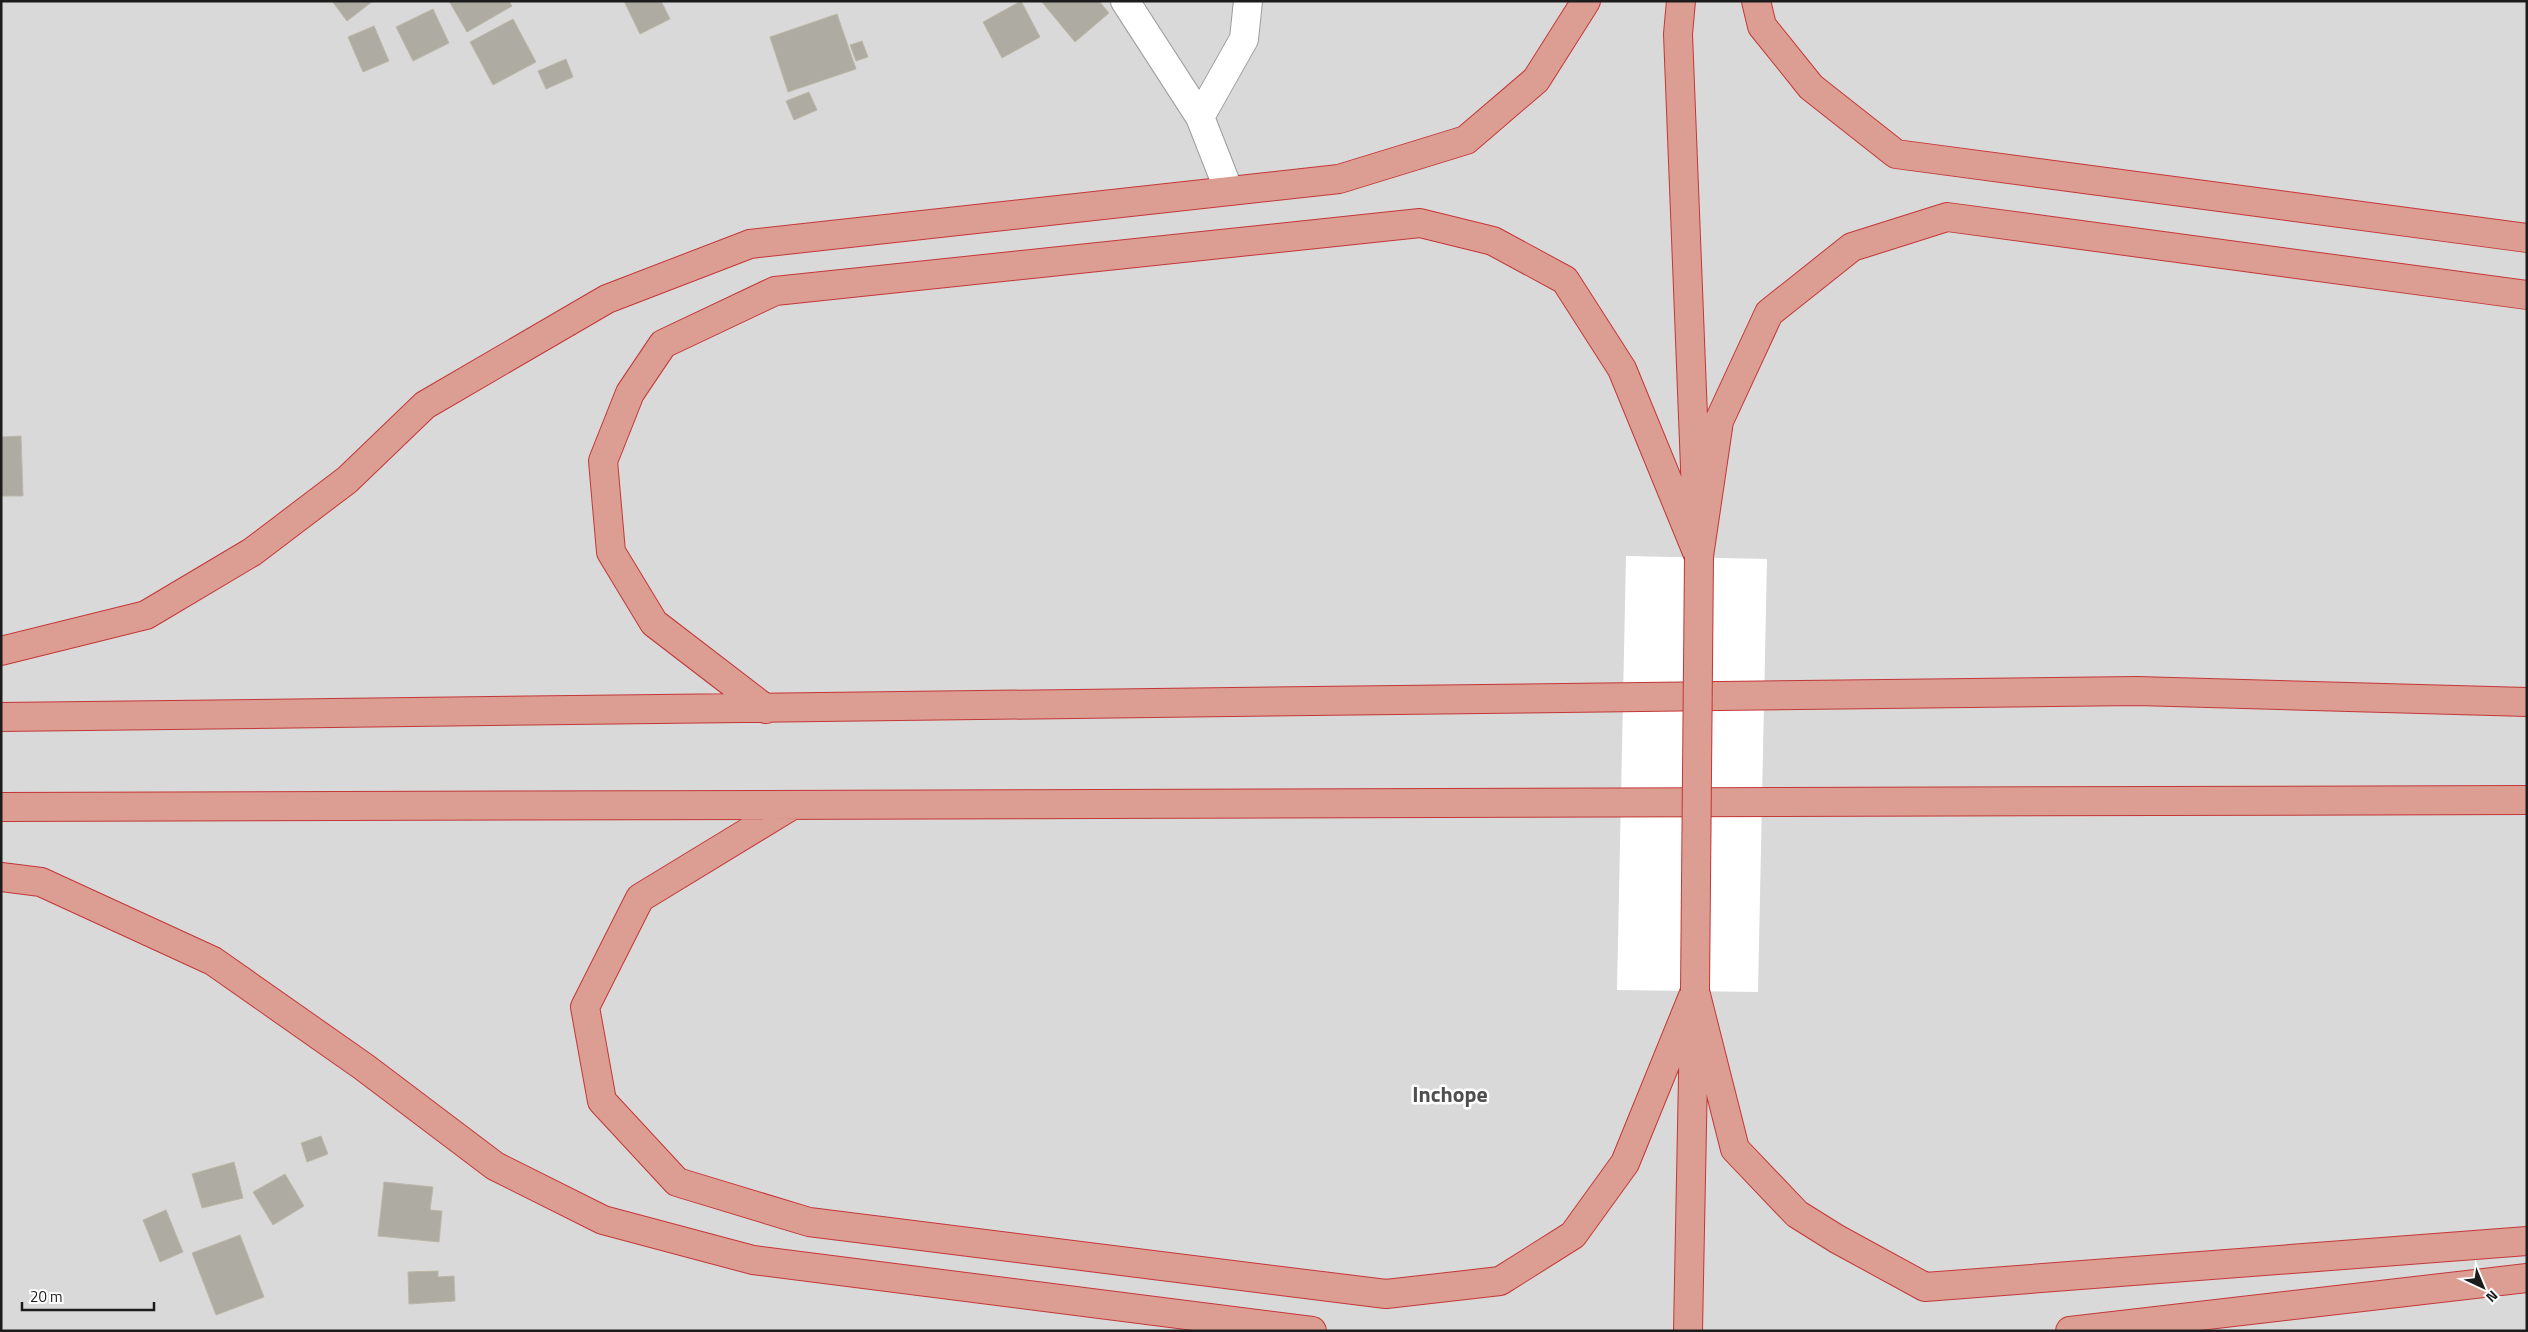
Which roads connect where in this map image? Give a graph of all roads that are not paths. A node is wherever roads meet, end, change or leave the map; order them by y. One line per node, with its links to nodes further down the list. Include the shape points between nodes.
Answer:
1 (1125, 1): 6 (street)
2 (1248, 1): 6 (street, via 1244,39)
3 (1586, 1): 7 (highway, via 1536,80 1466,140 1339,179)
4 (1681, 1): 10 (highway, via 1678,34)
5 (1756, 1): 8 (highway, via 1762,26 1811,87 1896,154)
6 (1200, 116): 7 (street)
7 (1229, 191): 11 (highway, via 750,244 607,299 425,405 347,480 252,552 146,615)
8 (2527, 238)
9 (2527, 295): 10 (highway, via 1947,217 1860,244 1769,314 1719,421)
10 (1699, 557): 15 (highway, via 1622,368 1565,280 1493,241 1420,223 775,292 663,344 630,393 603,460 611,552 654,624); 21 (highway, bridge)
11 (1, 651)
12 (2527, 694): 13 (highway)
13 (2492, 702): 14 (highway); 15 (highway, via 2137,691)
14 (2527, 702)
15 (766, 709): 16 (highway)
16 (1, 717)
17 (2521, 802): 18 (highway)
18 (791, 806): 19 (highway); 21 (highway, via 640,898 585,1007 602,1101 677,1182 809,1222 1386,1294 1500,1281 1573,1235 1624,1163)
19 (1, 807)
20 (1, 876): 24 (highway, via 41,882 213,961 364,1067 495,1166 602,1220 753,1260)
21 (1695, 991): 22 (highway, via 1735,1149 1797,1214 1926,1287); 25 (highway)
22 (2527, 1241)
23 (2527, 1278): 26 (highway)
24 (1312, 1331)
25 (1688, 1331)
26 (2070, 1331)

